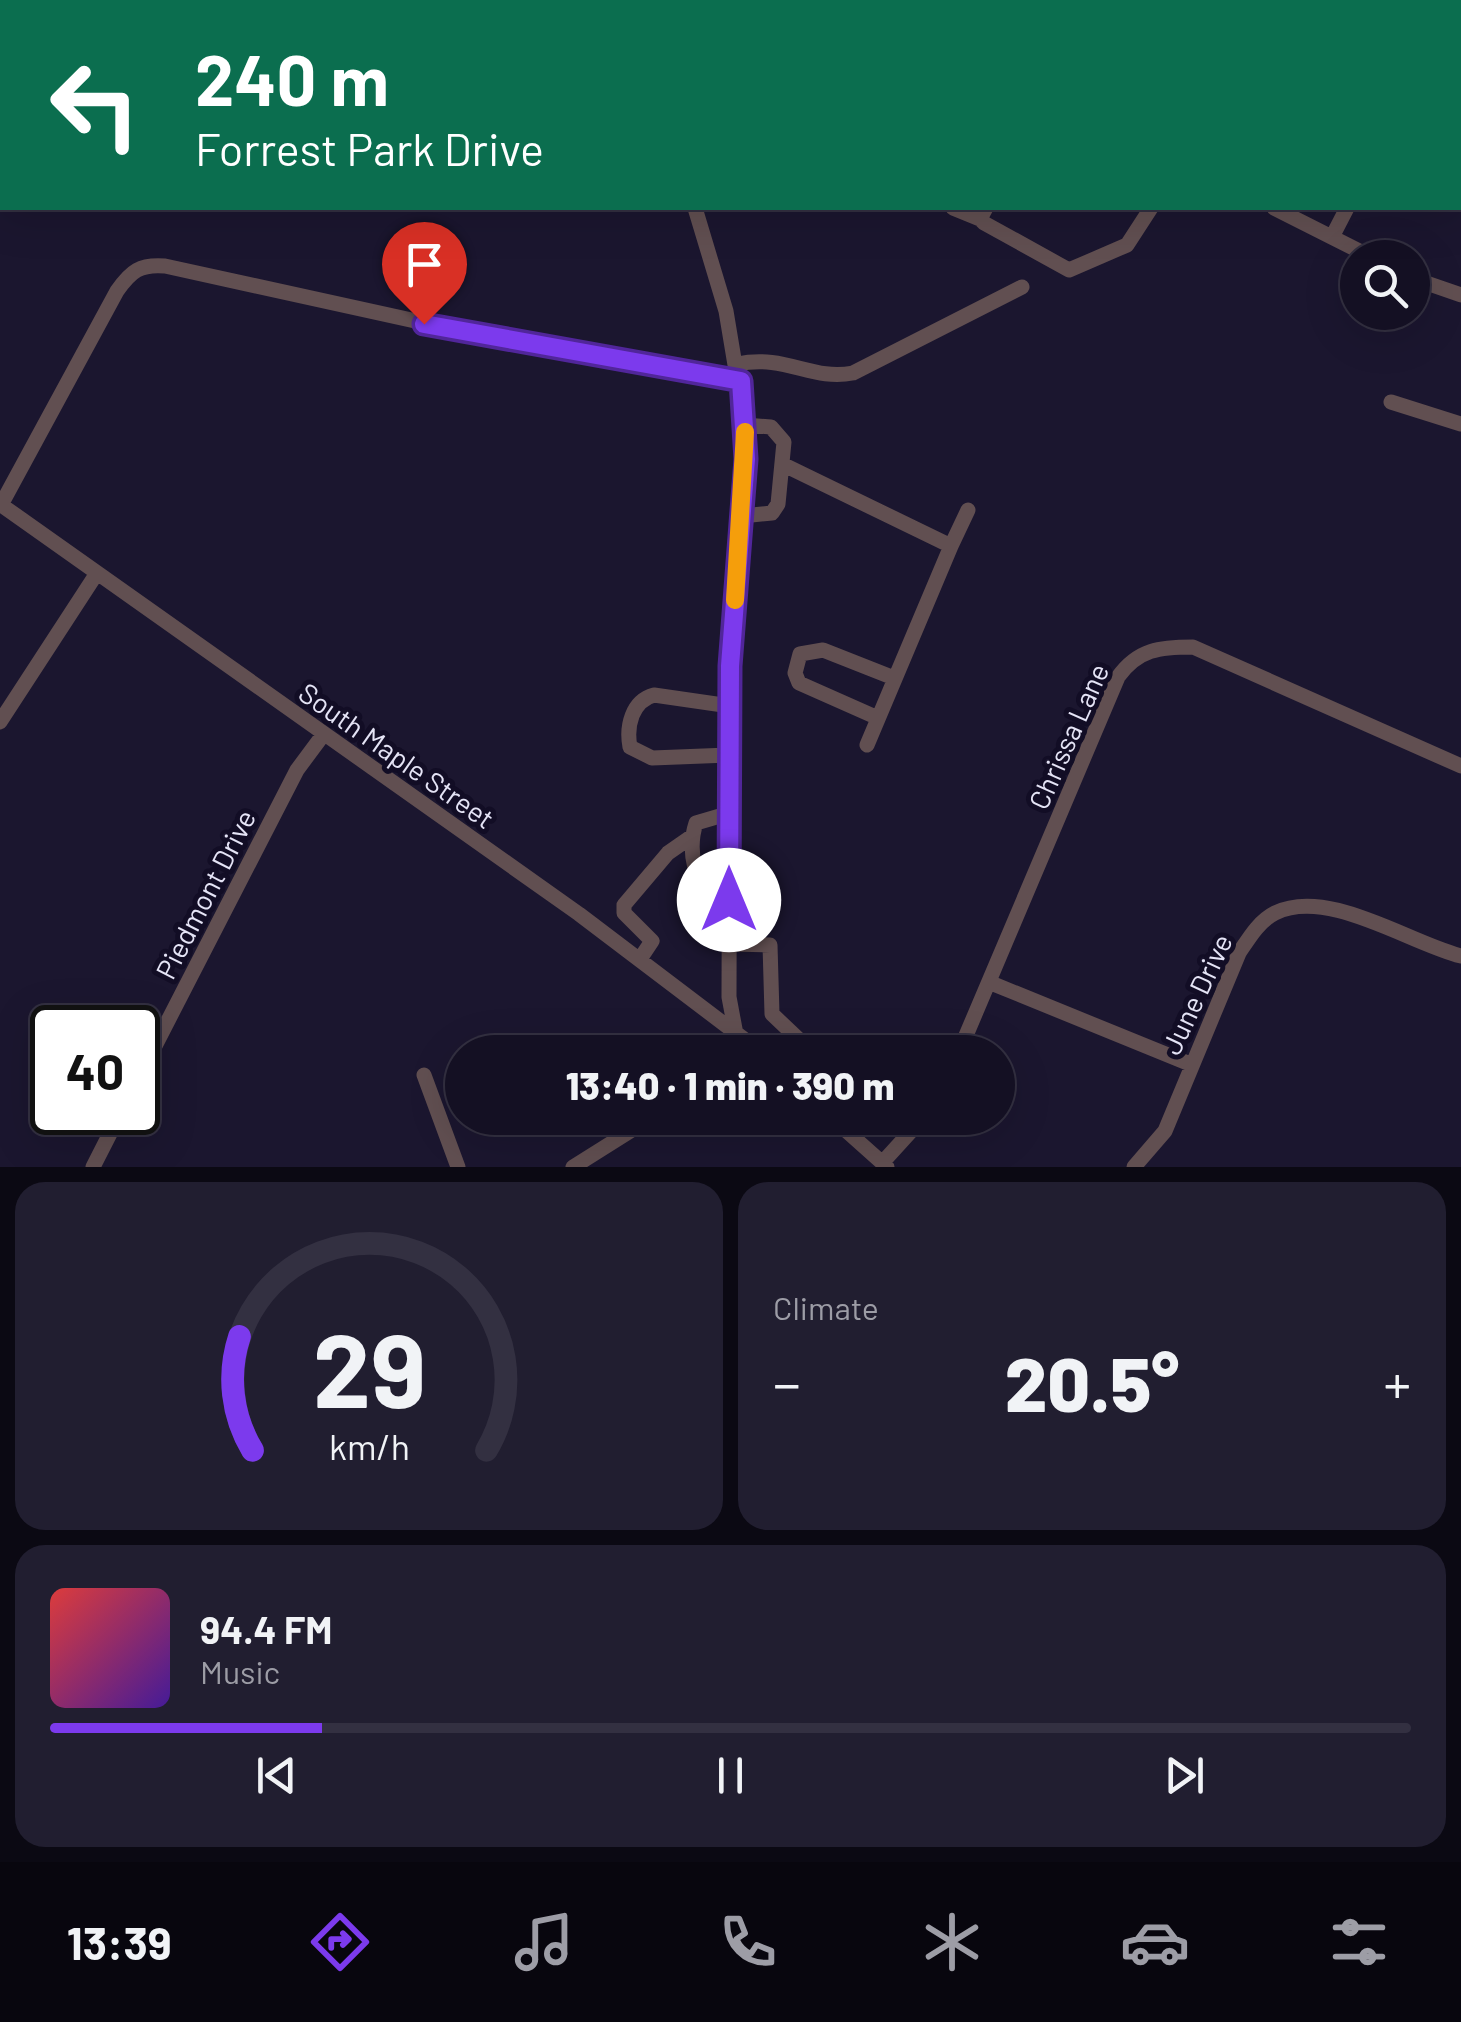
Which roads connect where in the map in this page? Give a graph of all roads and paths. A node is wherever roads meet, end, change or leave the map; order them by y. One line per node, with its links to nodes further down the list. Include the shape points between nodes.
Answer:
1 (696, 210): 11 (street)
2 (1150, 210): 5 (street, via 1128,245 1069,270)
3 (1278, 210): 6 (street)
4 (1346, 210): 6 (street)
5 (983, 213)
6 (1332, 237): 7 (street)
7 (1340, 241)
8 (1430, 284): 10 (street)
9 (1022, 287): 11 (street, via 854,374 834,377 780,360)
10 (1461, 295)
11 (739, 373): 14 (street); 16 (street, via 525,345 144,266 117,291)
12 (1392, 402): 13 (street)
13 (1461, 424)
14 (745, 425): 15 (street, via 780,433); 18 (street)
15 (782, 464): 18 (street, via 772,513); 19 (street)
16 (0, 505): 20 (street, South Maple Street)
17 (968, 510): 19 (street)
18 (742, 516): 22 (street)
19 (951, 546): 21 (street)
20 (97, 573): 24 (street); 25 (street, South Maple Street)
21 (894, 678): 23 (street); 23 (street, via 823,650 800,654 800,682)
22 (730, 706): 27 (street); 27 (street, via 654,695 636,705 628,735 630,748 652,758)
23 (878, 718): 26 (street)
24 (0, 722)
25 (323, 735): 34 (street, South Maple Street); 41 (street, Piedmont Drive, via 297,770)
26 (867, 745)
27 (730, 754): 29 (street)
28 (1461, 766): 35 (street, Chrissa Lane, via 1219,656 1193,647 1147,650 1118,677)
29 (730, 814): 30 (street, via 696,823); 31 (street)
30 (691, 837): 31 (street, via 704,892); 34 (street, via 624,905 652,940)
31 (729, 900): 32 (street)
32 (729, 944): 36 (street); 39 (street, via 770,945 772,1014)
33 (1461, 956): 42 (street, June Drive, via 1330,908 1276,912 1239,953)
34 (640, 959): 36 (street, South Maple Street)
35 (990, 983): 40 (street, Chrissa Lane); 42 (street)
36 (735, 1029): 37 (street); 38 (street, South Maple Street)
37 (730, 1035)
38 (742, 1035)
39 (794, 1035)
40 (967, 1035)
41 (160, 1036)
42 (1190, 1064): 52 (street, June Drive, via 1164,1131)
43 (424, 1075): 50 (street)
44 (109, 1135): 49 (street)
45 (624, 1135): 51 (street)
46 (851, 1135): 48 (street)
47 (909, 1135): 48 (street)
48 (884, 1165)
49 (93, 1167)
50 (458, 1167)
51 (573, 1167)
52 (1134, 1167)

